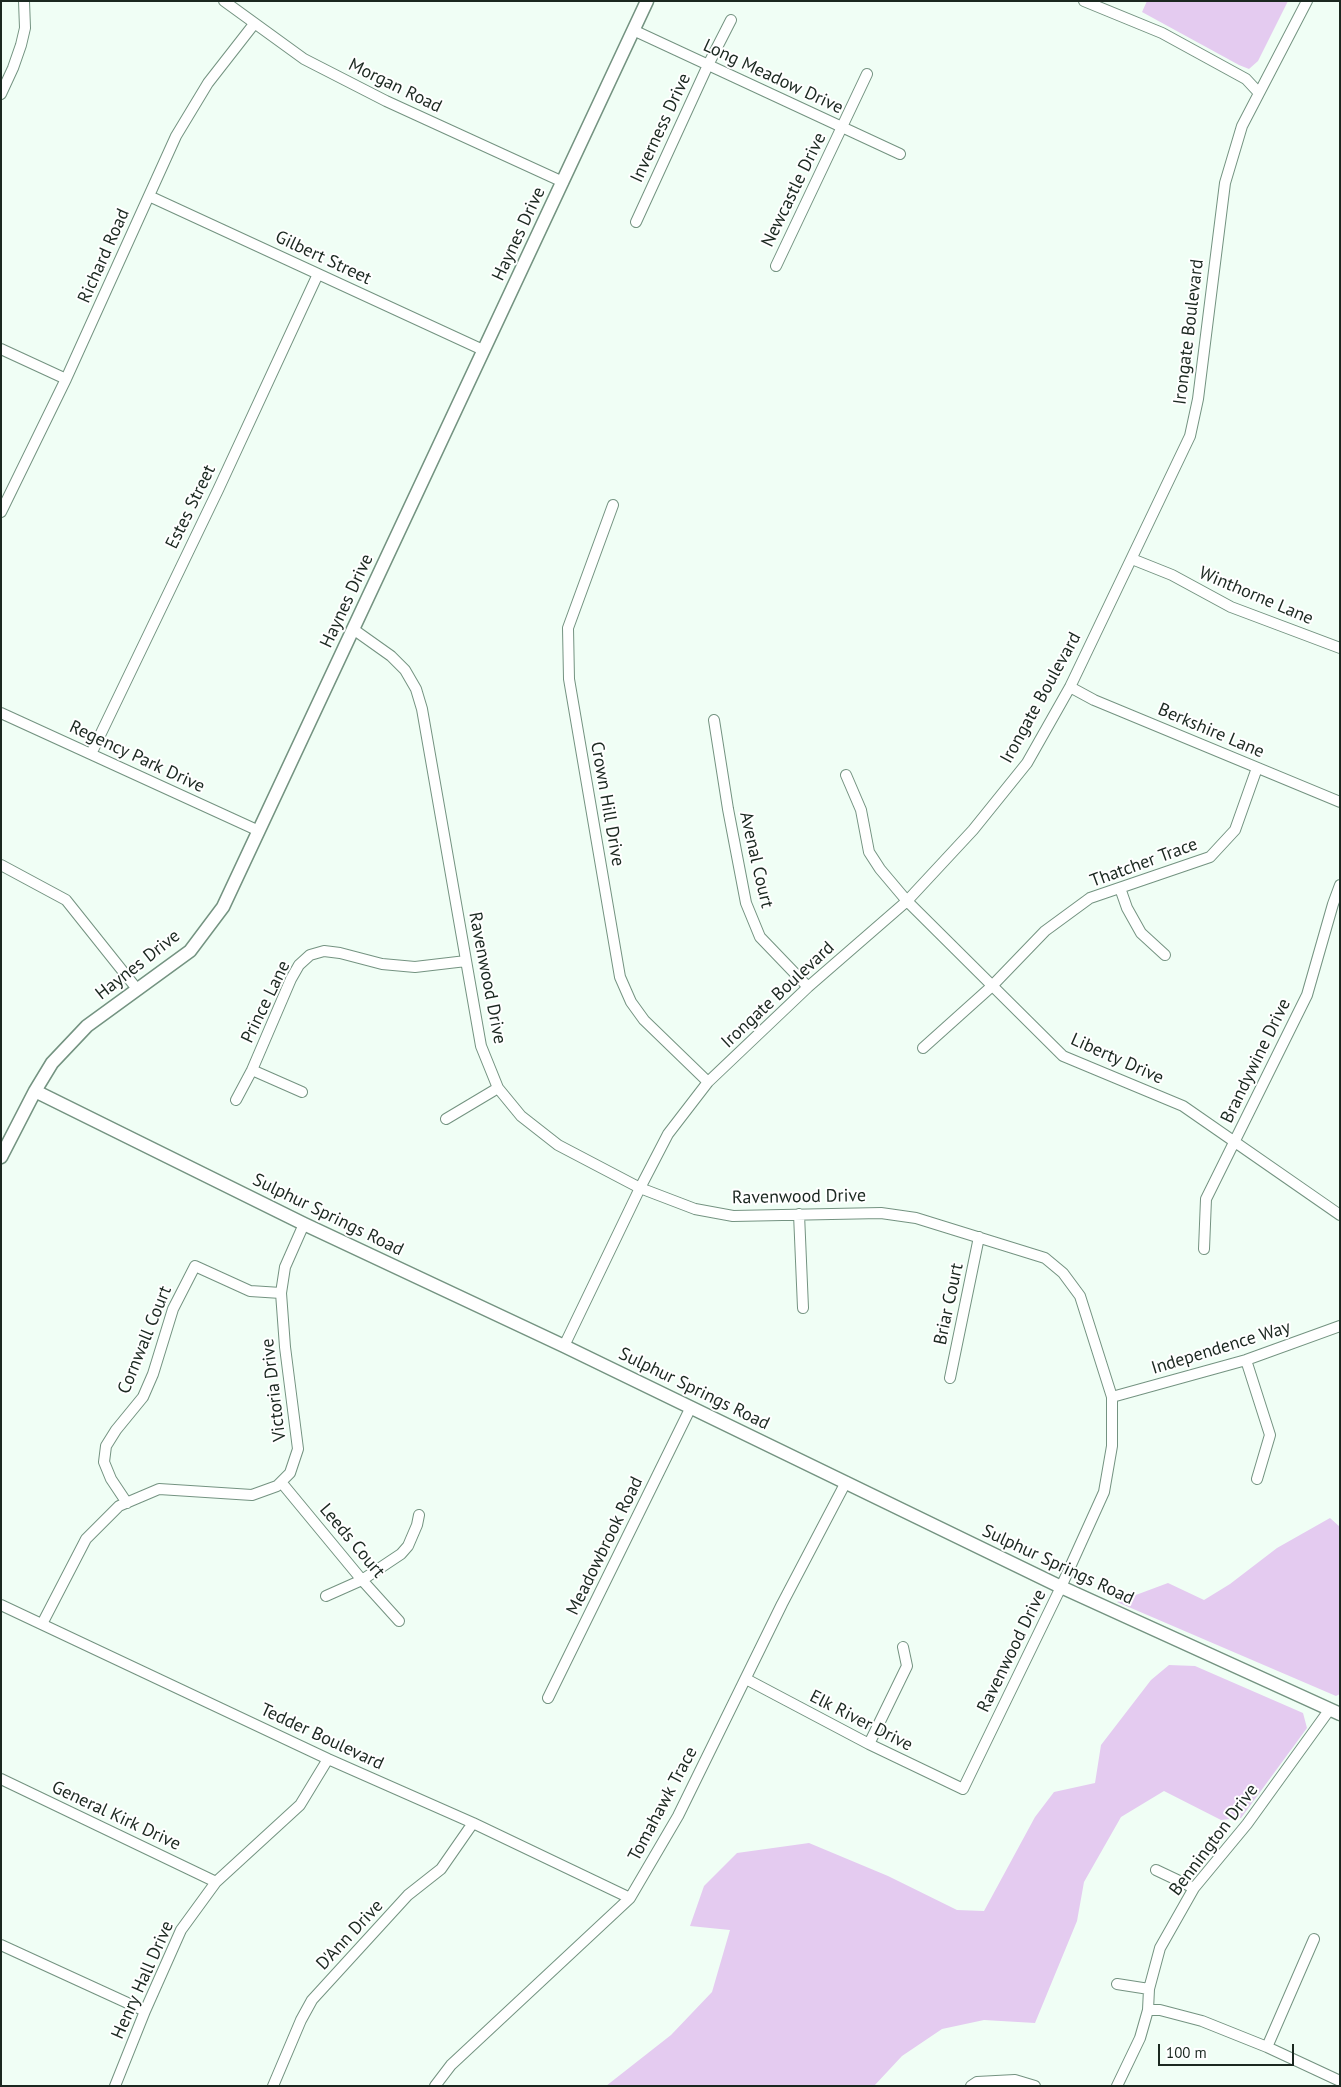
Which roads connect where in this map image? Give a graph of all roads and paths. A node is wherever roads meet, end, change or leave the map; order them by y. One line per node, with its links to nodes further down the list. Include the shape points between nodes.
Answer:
1 (24, 1): 12 (street, via 25,28 21,45)
2 (224, 1): 7 (street, Morgan Road)
3 (647, 1): 8 (street, Haynes Drive)
4 (1084, 1): 11 (street, via 1162,33 1246,79)
5 (1307, 1): 11 (street, Irongate Boulevard)
6 (731, 20): 9 (street, Inverness Drive)
7 (254, 24): 15 (street, Morgan Road, via 304,59 386,101); 16 (street, Richard Road, via 190,110)
8 (633, 30): 9 (street, Long Meadow Drive); 15 (street, Haynes Drive)
9 (708, 64): 13 (street, Long Meadow Drive); 17 (street, Inverness Drive)
10 (867, 74): 13 (street, Newcastle Drive)
11 (1259, 93): 25 (street, Irongate Boulevard, via 1242,126 1225,183 1198,399 1190,436)
12 (1, 94)
13 (842, 128): 14 (street, Long Meadow Drive); 18 (street, Newcastle Drive)
14 (900, 154)
15 (563, 182): 21 (street, Haynes Drive)
16 (149, 196): 19 (street, Gilbert Street); 22 (street, Richard Road)
17 (636, 222)
18 (776, 266)
19 (318, 274): 21 (street, Gilbert Street); 31 (street, Estes Street)
20 (1, 349): 22 (street)
21 (483, 350): 26 (street, Haynes Drive)
22 (66, 379): 24 (street, Richard Road)
23 (613, 505): 47 (street, Crown Hill Drive, via 568,628 570,679 620,977 631,1002 644,1020)
24 (1, 512)
25 (1132, 558): 27 (street, Winthorne Lane, via 1231,607); 28 (street, Irongate Boulevard)
26 (353, 629): 35 (street, Haynes Drive); 41 (street, Ravenwood Drive, via 391,656 405,670 416,690)
27 (1340, 648)
28 (1070, 687): 32 (street, Berkshire Lane); 39 (street, Irongate Boulevard, via 1027,763 973,830)
29 (1, 713): 31 (street, Regency Park Drive)
30 (714, 720): 42 (street, Avenal Court, via 746,903 760,937)
31 (91, 754): 35 (street, Regency Park Drive)
32 (1256, 768): 34 (street, Berkshire Lane); 38 (street, Thatcher Trace, via 1235,830 1210,857)
33 (846, 775): 39 (street, Liberty Drive, via 861,810 869,852)
34 (1340, 802)
35 (259, 832): 44 (street, Haynes Drive, via 223,907 190,951)
36 (1, 865): 44 (street, via 66,900)
37 (1340, 885): 53 (street, Brandywine Drive, via 1307,995)
38 (1120, 888): 40 (street, via 1141,933); 43 (street, Thatcher Trace, via 1090,898 1045,931)
39 (906, 902): 42 (street, Irongate Boulevard); 43 (street, Liberty Drive)
40 (1164, 955)
41 (466, 961): 46 (street, Prince Lane, via 415,967 382,964 324,951 310,955 291,979); 48 (street, Ravenwood Drive, via 481,1046)
42 (808, 987): 47 (street, Irongate Boulevard)
43 (991, 987): 45 (street, Thatcher Trace); 53 (street, Liberty Drive, via 1063,1056 1183,1106)
44 (137, 989): 49 (street, Haynes Drive, via 87,1026 52,1063)
45 (923, 1048)
46 (252, 1070): 50 (street); 51 (street, Prince Lane)
47 (708, 1082): 55 (street, Irongate Boulevard, via 668,1134)
48 (498, 1088): 52 (street); 55 (street, Ravenwood Drive, via 521,1116 558,1146)
49 (35, 1091): 54 (street, Haynes Drive); 58 (street, Sulphur Springs Road)
50 (302, 1092)
51 (236, 1100)
52 (446, 1119)
53 (1235, 1141): 57 (street, Liberty Drive); 60 (street, Brandywine Drive, via 1206,1199)
54 (1, 1157)
55 (640, 1188): 56 (street, Ravenwood Drive, via 716,1214); 64 (street, Irongate Boulevard)
56 (799, 1214): 59 (street, Ravenwood Drive, via 881,1213 916,1218); 62 (street)
57 (1340, 1216)
58 (304, 1224): 61 (street, Victoria Drive, via 285,1267); 64 (street, Sulphur Springs Road)
59 (980, 1237): 66 (street, Briar Court); 67 (street, Ravenwood Drive, via 1045,1258 1063,1273 1080,1296)
60 (1204, 1249)
61 (281, 1293): 70 (street, Victoria Drive, via 298,1449 290,1472); 72 (street, Cornwall Court, via 250,1291 195,1266 173,1309 143,1397 106,1446 104,1462)
62 (803, 1308)
63 (1340, 1326): 65 (street, Independence Way)
64 (564, 1346): 68 (street, Sulphur Springs Road)
65 (1246, 1360): 67 (street, Independence Way); 69 (street, via 1270,1435)
66 (950, 1378)
67 (1112, 1397): 75 (street, Ravenwood Drive, via 1112,1446 1104,1492)
68 (691, 1407): 71 (street, Sulphur Springs Road); 82 (street, Meadowbrook Road)
69 (1257, 1479)
70 (281, 1482): 72 (street, via 252,1495 159,1489); 74 (street, Leeds Court)
71 (846, 1482): 75 (street, Sulphur Springs Road); 81 (street, Tomahawk Trace)
72 (127, 1503): 79 (street, via 119,1506 86,1539)
73 (419, 1515): 74 (street, via 408,1546 401,1554)
74 (362, 1580): 76 (street); 78 (street, Leeds Court)
75 (1061, 1587): 83 (street, Sulphur Springs Road); 87 (street, Ravenwood Drive)
76 (326, 1596)
77 (1, 1604): 79 (street, Tedder Boulevard)
78 (399, 1621)
79 (42, 1624): 85 (street, Tedder Boulevard)
80 (903, 1647): 84 (street, via 906,1666)
81 (746, 1679): 84 (street, Elk River Drive); 92 (street, Tomahawk Trace, via 678,1816)
82 (548, 1698)
83 (1335, 1712): 91 (street, Bennington Drive)
84 (869, 1744): 87 (street, Elk River Drive)
85 (328, 1759): 88 (street, Tedder Boulevard); 90 (street, Henry Hall Drive, via 300,1805)
86 (1, 1780): 90 (street, General Kirk Drive)
87 (963, 1790)
88 (473, 1823): 92 (street, Tedder Boulevard); 102 (street, D'Ann Drive, via 442,1870 408,1896 312,2000)
89 (1156, 1870): 91 (street)
90 (216, 1882): 98 (street, Henry Hall Drive, via 181,1930)
91 (1194, 1888): 96 (street, Bennington Drive, via 1160,1948)
92 (630, 1898): 103 (street, Tomahawk Trace, via 451,2065)
93 (1314, 1939): 99 (street)
94 (1, 1945): 98 (street)
95 (1117, 1984): 96 (street)
96 (1149, 1989): 97 (street, Bennington Drive)
97 (1148, 2010): 99 (street, via 1202,2021); 106 (street, Bennington Drive, via 1140,2038)
98 (145, 2011): 101 (street, Henry Hall Drive)
99 (1267, 2047): 100 (street)
100 (1340, 2081)
101 (115, 2086)
102 (273, 2086)
103 (435, 2086)
104 (970, 2086): 105 (street, via 978,2082 1015,2080)
105 (1035, 2086)
106 (1117, 2086)

